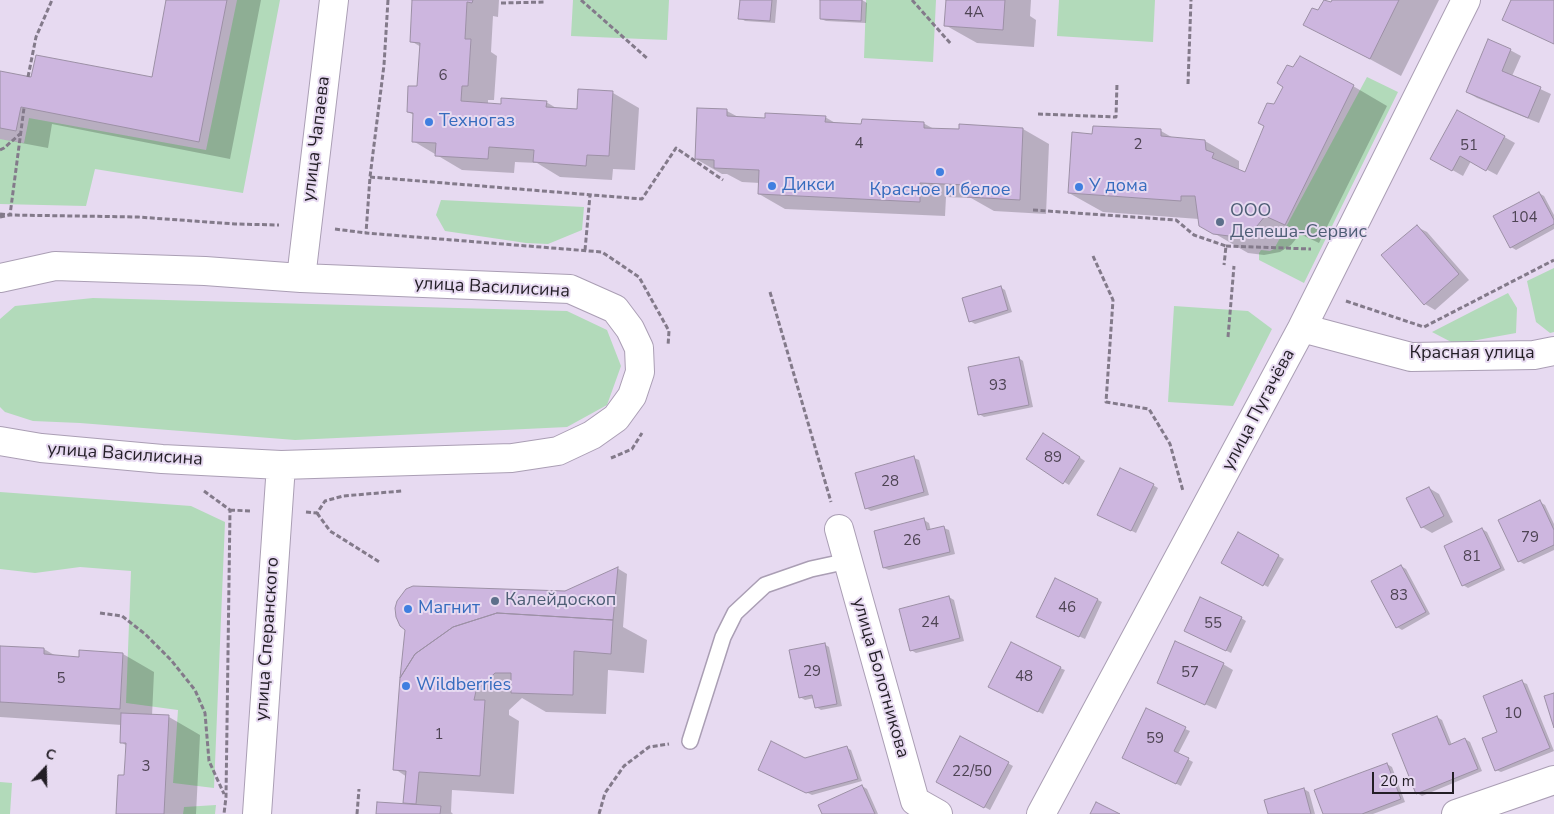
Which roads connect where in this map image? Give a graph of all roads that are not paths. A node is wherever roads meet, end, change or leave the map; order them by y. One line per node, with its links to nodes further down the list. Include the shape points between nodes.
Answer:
1 (334, 0): 3 (street, улица Чапаева)
2 (1466, 0): 5 (street, улица Пугачёва)
3 (301, 278): 4 (street, улица Василисина, via 55,266); 8 (street, улица Василисина, via 570,289 615,309 639,348 640,372 632,396 616,418 592,435 558,451 512,458)
4 (4, 280)
5 (1302, 328): 6 (street, Красная улица, via 1411,357 1534,355); 15 (street, улица Пугачёва)
6 (1554, 351)
7 (2, 440): 8 (street, улица Василисина, via 41,448 162,459)
8 (281, 465): 13 (street, улица Сперанского)
9 (839, 529): 10 (street, улица Болотникова)
10 (848, 560): 11 (lane, via 765,585 735,613 723,637); 14 (street, улица Болотникова, via 915,801)
11 (690, 741)
12 (1554, 780): 16 (street)
13 (257, 814)
14 (938, 814)
15 (1041, 814)
16 (1456, 814)

